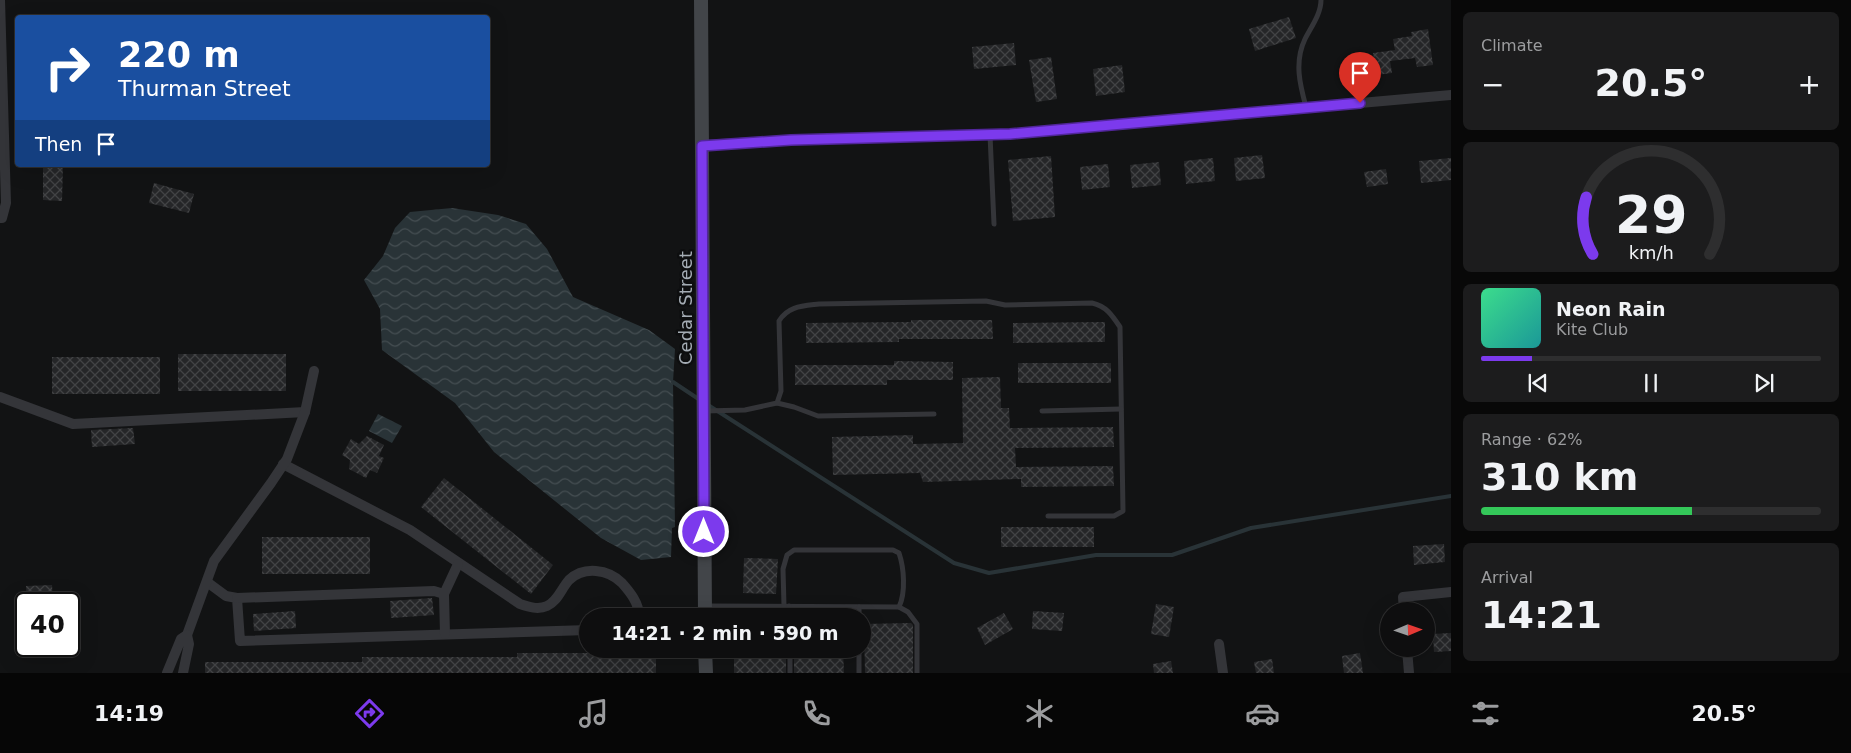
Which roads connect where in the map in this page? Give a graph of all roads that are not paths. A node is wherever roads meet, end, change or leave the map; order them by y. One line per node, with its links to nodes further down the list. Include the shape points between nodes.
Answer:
1 (0, 0): 8 (street, via 6,203)
2 (702, 0): 7 (street, Cedar Street)
3 (1321, 0): 5 (lane, via 1321,7 1304,42 1298,69)
4 (1451, 95): 5 (street)
5 (1306, 108): 6 (street)
6 (990, 135): 7 (street, via 791,140); 9 (lane)
7 (702, 146): 14 (street, Cedar Street)
8 (0, 218)
9 (994, 224)
10 (314, 371): 15 (street)
11 (0, 397): 15 (street, via 73,424)
12 (777, 403): 13 (lane, via 781,391 780,321 784,313 796,307 986,300 1005,305 1102,305 1120,326); 14 (lane, via 745,410); 17 (lane, via 818,416)
13 (1121, 409): 16 (lane); 19 (lane, via 1123,511 1114,516)
14 (704, 411): 30 (street, Cedar Street)
15 (305, 412): 18 (street)
16 (1042, 412)
17 (934, 414)
18 (283, 464): 20 (street, via 410,530); 21 (street, via 214,562)
19 (1048, 516)
20 (458, 564): 23 (street); 29 (street, via 520,604 534,608 554,602 570,579 579,574 603,571 628,590)
21 (207, 582): 24 (street, via 226,596); 34 (street)
22 (1451, 592): 25 (street, via 1403,597)
23 (444, 594): 24 (street, via 434,590); 33 (street)
24 (238, 598): 33 (street, via 240,641)
25 (1403, 602)
26 (786, 606): 27 (lane); 28 (lane, via 784,569 787,555 794,550 893,550 899,553 902,561 902,600); 31 (lane)
27 (859, 607): 28 (lane)
28 (899, 607): 46 (lane, via 908,612 917,624)
29 (638, 608)
30 (705, 608)
31 (754, 608)
32 (579, 630): 33 (street)
33 (445, 634)
34 (187, 636): 40 (street, via 181,640); 41 (street)
35 (1219, 644): 47 (street)
36 (705, 658): 43 (street)
37 (790, 658): 44 (lane)
38 (859, 658): 45 (lane)
39 (1407, 658): 48 (street)
40 (171, 662): 41 (lane); 42 (street)
41 (186, 671)
42 (167, 673)
43 (706, 673)
44 (790, 673)
45 (859, 673)
46 (917, 673)
47 (1222, 673)
48 (1408, 673)

